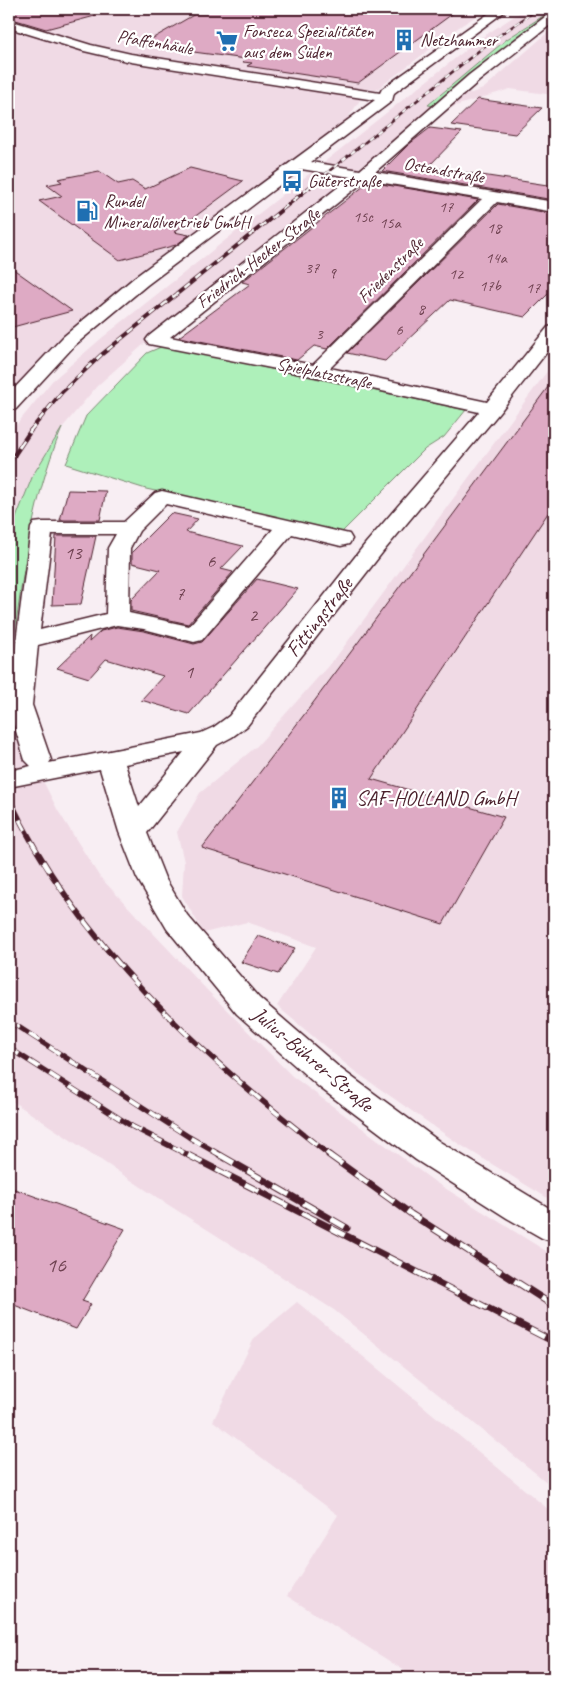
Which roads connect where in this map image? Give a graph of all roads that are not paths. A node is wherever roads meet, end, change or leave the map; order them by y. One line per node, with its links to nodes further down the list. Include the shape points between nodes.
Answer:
1 (502, 9): 4 (street, via 387,92)
2 (554, 16): 6 (street, Friedrich-Hecker-Straße, via 474,78)
3 (9, 24): 4 (street, Pfaffenhäule, via 131,58)
4 (387, 98): 5 (street)
5 (298, 164): 6 (street, Ostendstraße); 12 (street, via 141,281 69,341)
6 (363, 175): 7 (street, Ostendstraße); 10 (street, Friedrich-Hecker-Straße)
7 (492, 198): 8 (street, Ostendstraße); 11 (street, Friedenstraße)
8 (554, 207)
9 (554, 331): 13 (street, Fittingstraße)
10 (155, 340): 11 (street, Spielplatzstraße)
11 (317, 371): 13 (street, Spielplatzstraße)
12 (10, 401)
13 (492, 409): 19 (street, Fittingstraße, via 374,548 238,721)
14 (287, 526): 15 (street, via 162,497); 16 (street); 17 (street, via 194,635)
15 (130, 528): 17 (street, via 119,548); 18 (street, via 42,528)
16 (341, 539)
17 (117, 618): 18 (street)
18 (27, 641): 21 (street, via 20,705)
19 (208, 739): 20 (street, Fittingstraße); 23 (street)
20 (110, 758): 22 (street, Fittingstraße); 23 (street, Julius-Bührer-Straße)
21 (38, 760)
22 (9, 779)
23 (133, 832): 24 (street, Julius-Bührer-Straße, via 151,878 177,922 248,1006 330,1078 421,1145)
24 (554, 1228)

